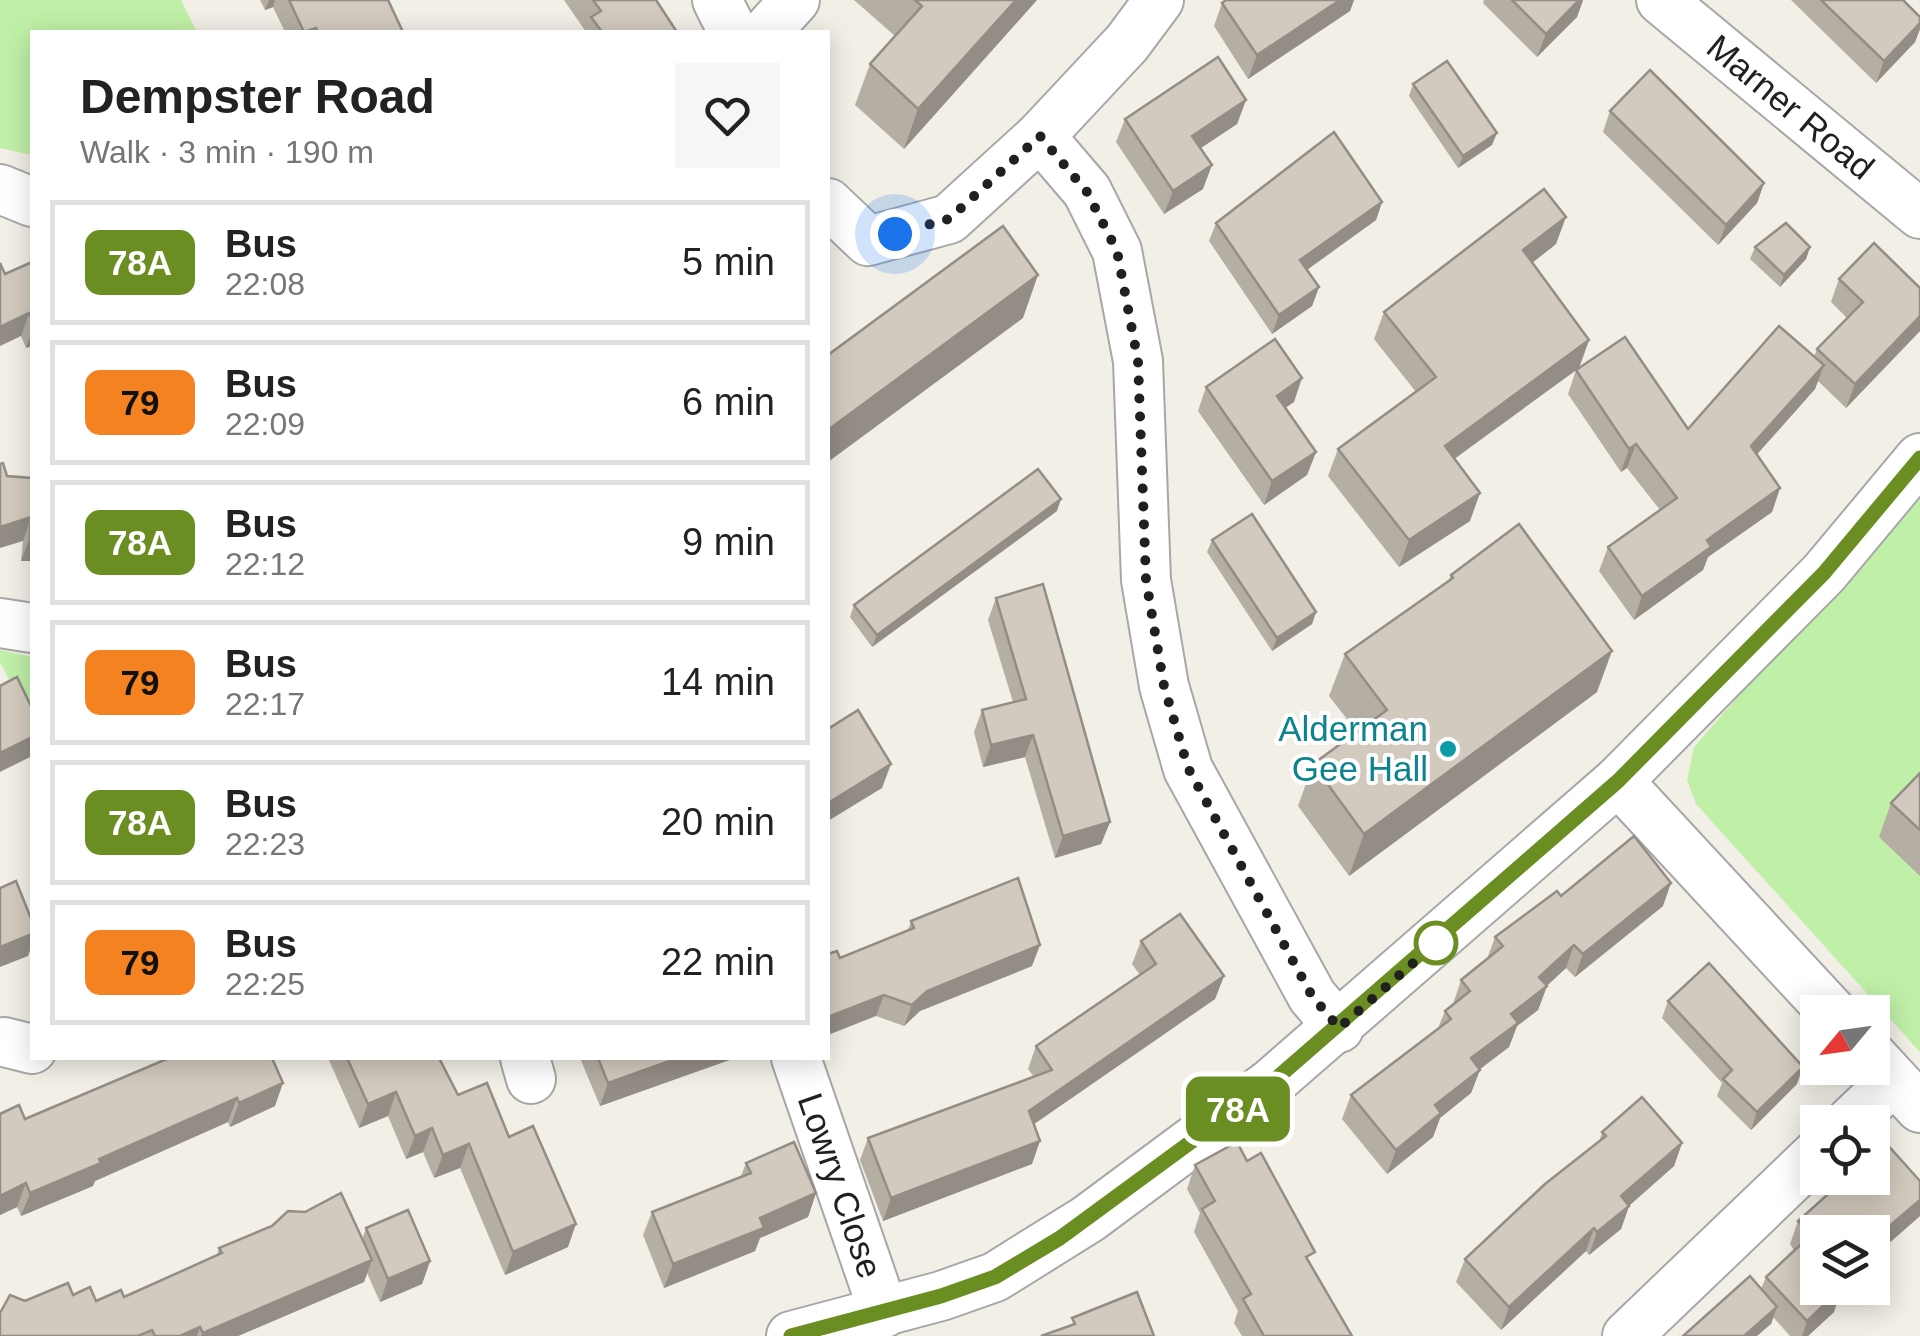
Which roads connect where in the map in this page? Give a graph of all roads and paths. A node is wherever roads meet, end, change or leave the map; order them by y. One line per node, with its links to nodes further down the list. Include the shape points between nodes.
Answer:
1 (717, 0): 5 (street)
2 (795, 0): 6 (street)
3 (1160, 0): 7 (street)
4 (1661, 0): 11 (street, Marner Road)
5 (732, 30)
6 (768, 30)
7 (1040, 136): 10 (street, via 949,219 868,241); 17 (street, via 1087,192 1117,251 1138,361 1146,580 1164,686 1188,768 1312,996)
8 (0, 189): 9 (street)
9 (30, 201)
10 (830, 205)
11 (1920, 214)
12 (1920, 458): 15 (street, via 1824,573)
13 (0, 623): 14 (street)
14 (30, 628)
15 (1618, 781): 16 (street); 17 (street)
16 (1816, 995)
17 (1339, 1028): 22 (street, via 1033,1257 995,1277)
18 (797, 1060): 22 (street, Lowry Close)
19 (1895, 1081): 20 (street)
20 (1869, 1105)
21 (1800, 1170): 24 (street)
22 (884, 1313): 23 (street)
23 (791, 1336)
24 (1628, 1336)

